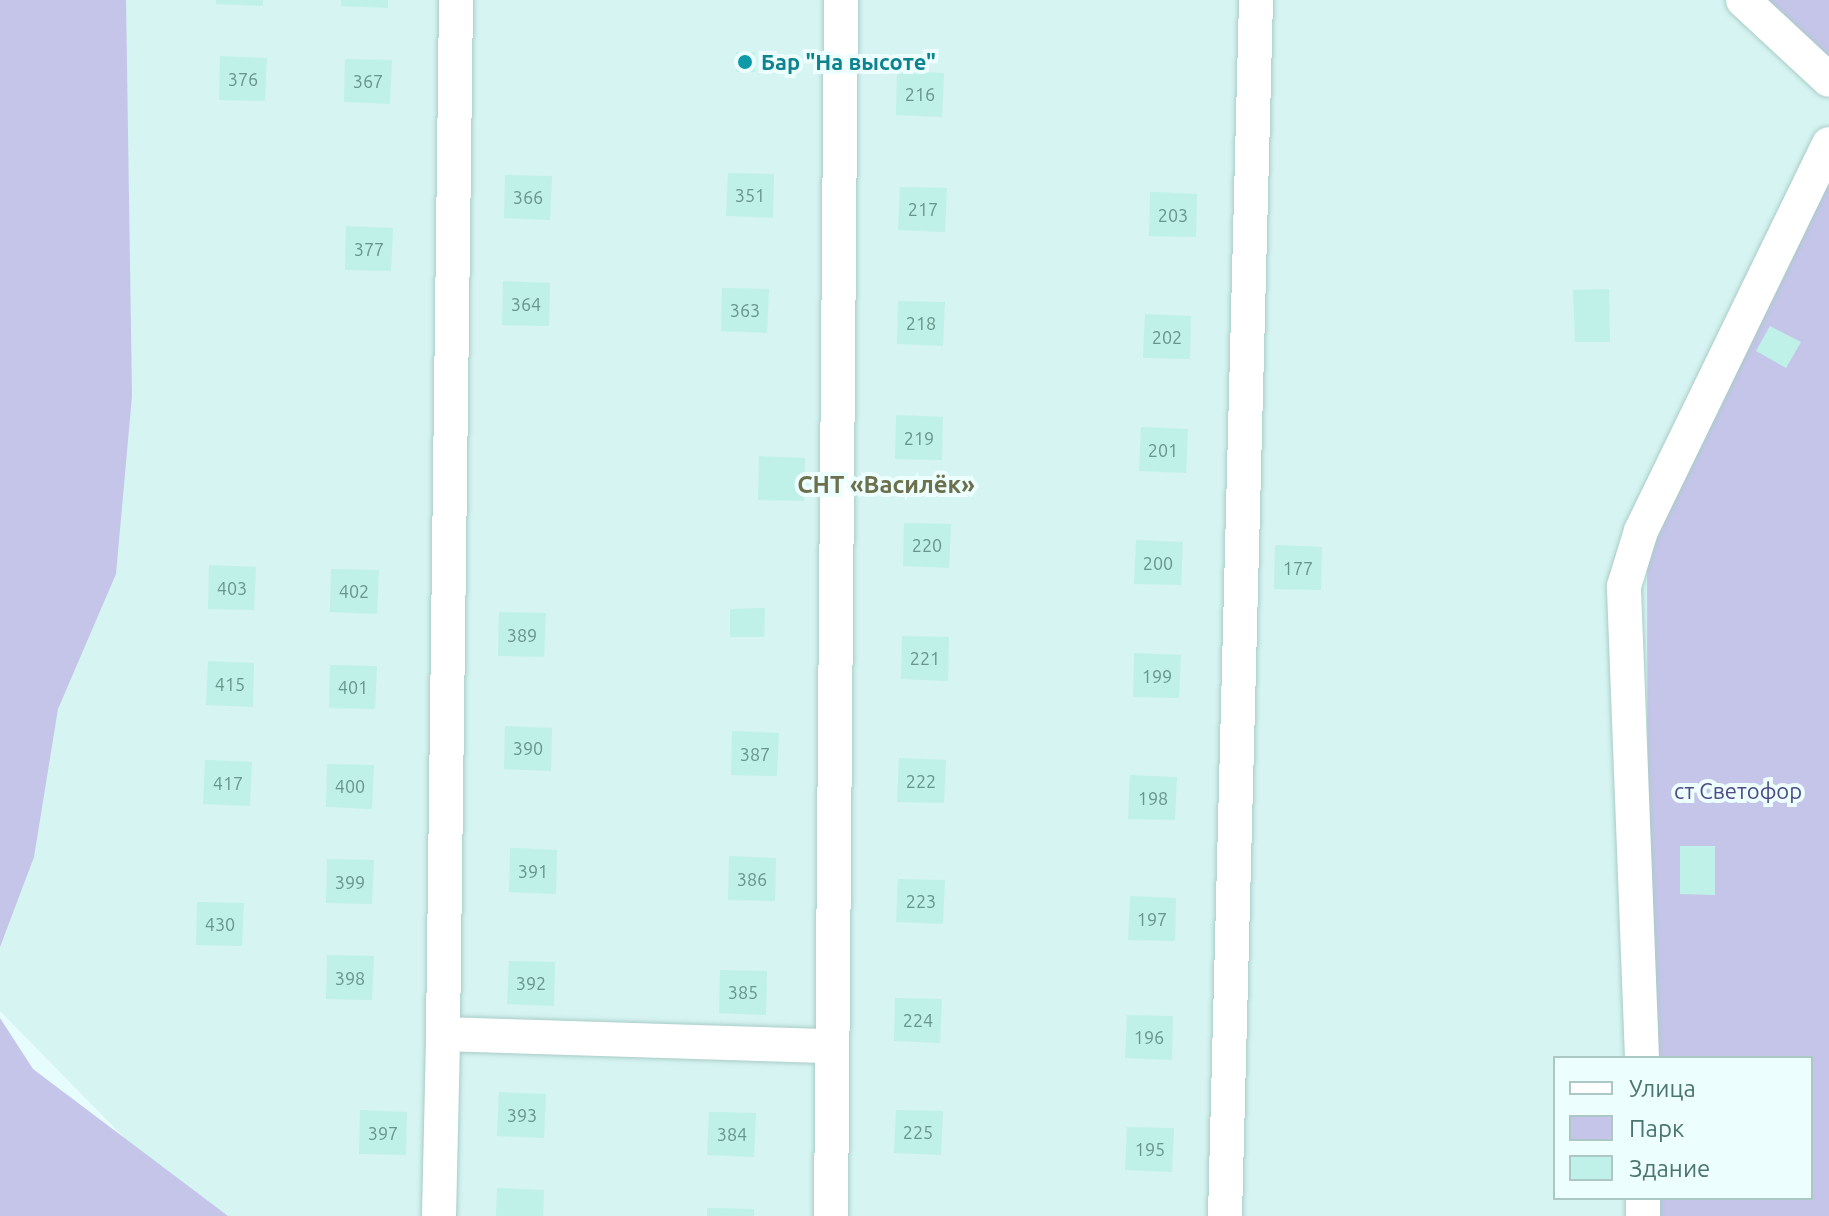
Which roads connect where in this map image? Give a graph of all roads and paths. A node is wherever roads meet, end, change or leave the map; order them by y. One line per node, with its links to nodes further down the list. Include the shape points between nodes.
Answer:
1 (456, 0): 8 (street)
2 (841, 0): 9 (street)
3 (1256, 0): 13 (street)
4 (1743, 0): 5 (street)
5 (1829, 80)
6 (1829, 144): 7 (street)
7 (1821, 179): 10 (street, via 1641,531 1624,586)
8 (443, 1034): 9 (street); 11 (street)
9 (831, 1046): 12 (street)
10 (1642, 1056)
11 (439, 1216)
12 (831, 1216)
13 (1225, 1216)

